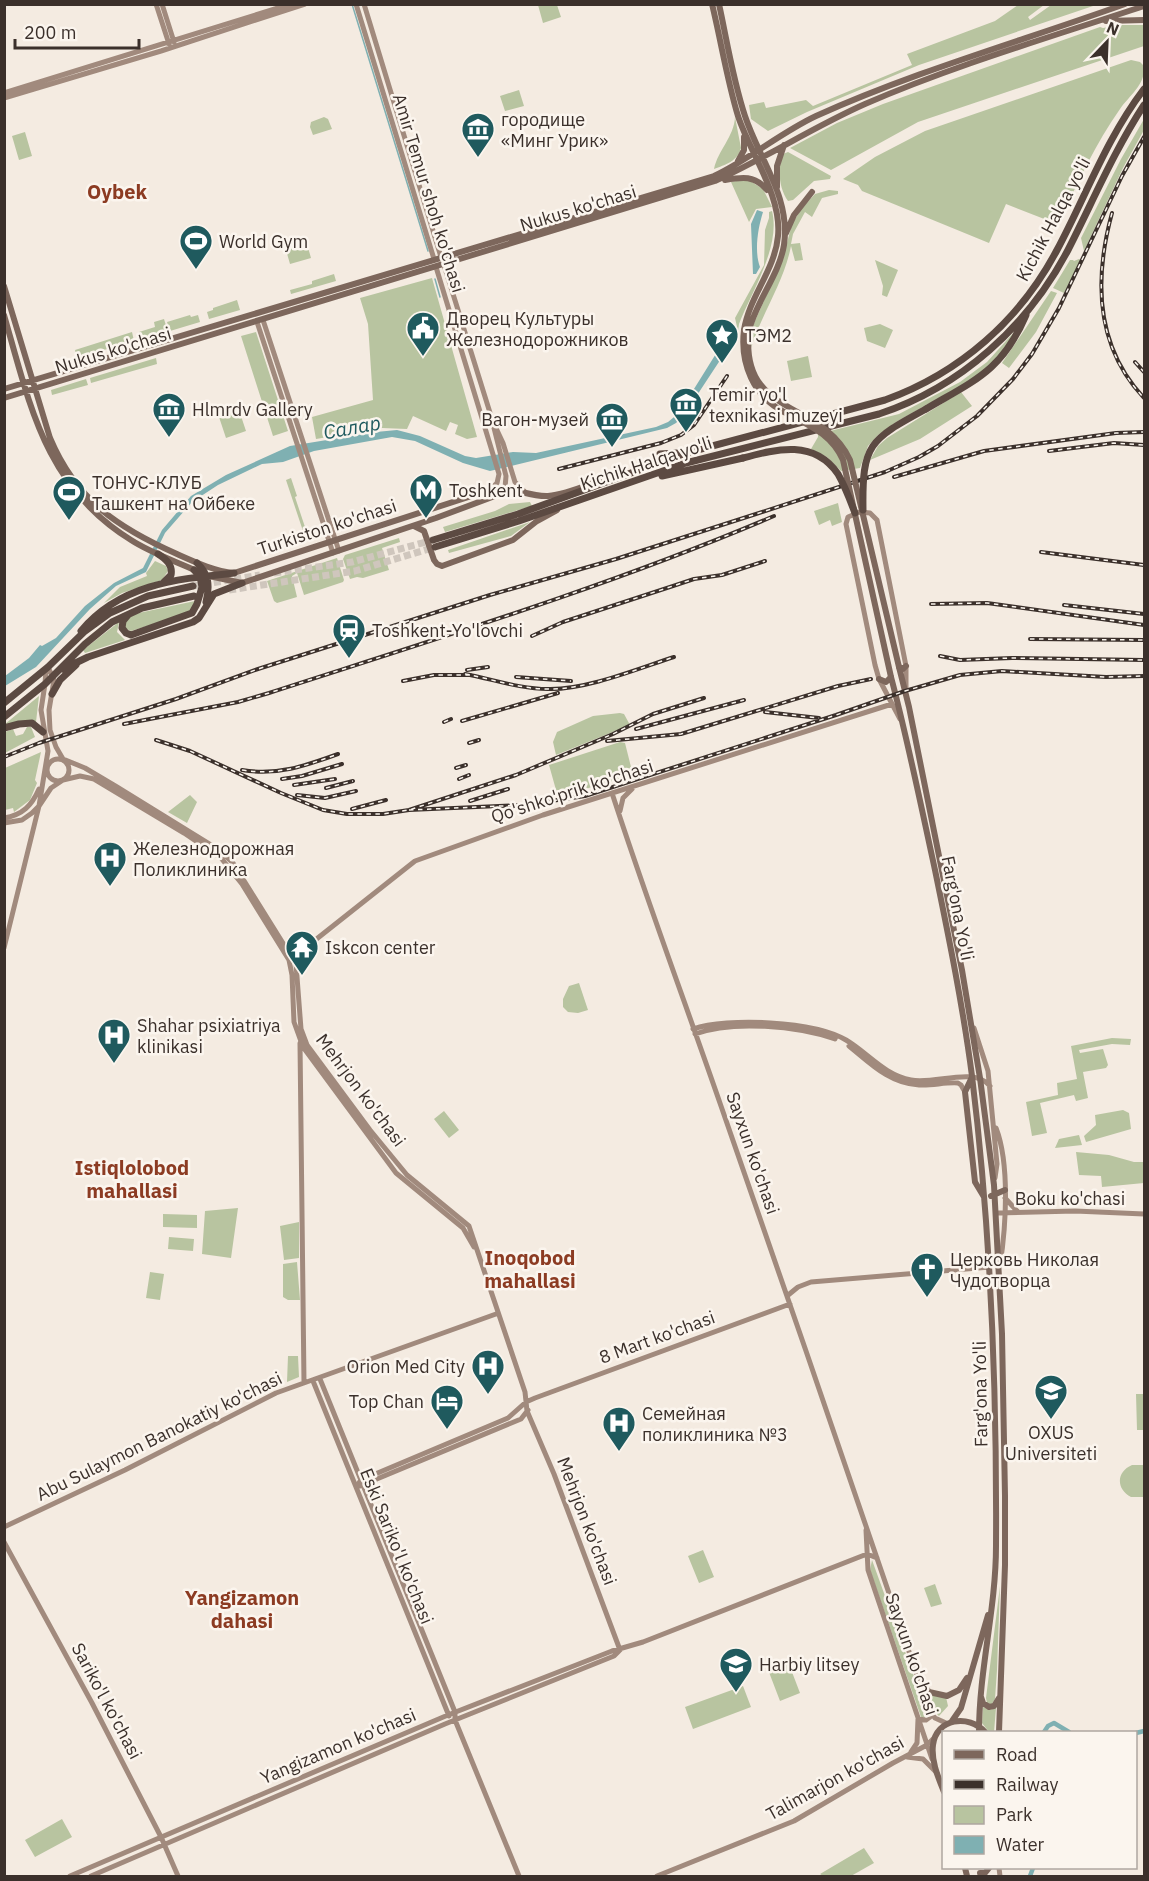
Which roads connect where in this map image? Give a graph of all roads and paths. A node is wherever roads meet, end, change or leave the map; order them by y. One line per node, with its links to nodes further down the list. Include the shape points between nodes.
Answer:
1 (156, 4): 14 (main road)
2 (162, 4): 14 (main road)
3 (291, 4): 14 (main road)
4 (305, 4): 14 (main road)
5 (356, 4): 20 (main road, Amir Temur shoh ko'chasi)
6 (364, 4): 19 (main road, Amir Temur shoh ko'chasi)
7 (712, 4): 21 (main road)
8 (719, 4): 22 (main road, Farg'ona Yo'li)
9 (1122, 6): 13 (main road, Nukus ko'chasi)
10 (1144, 6): 12 (main road, Nukus ko'chasi)
11 (1144, 20): 12 (main road)
12 (1096, 22): 13 (main road, Nukus ko'chasi)
13 (1042, 36): 23 (main road, Nukus ko'chasi, via 908,77 813,117); 24 (main road, Nukus ko'chasi, via 910,85)
14 (172, 44): 16 (main road); 17 (main road)
15 (1144, 90): 57 (highway, Kichik Halqa yo'li, via 1111,139 1040,281 1003,325 959,363 885,400)
16 (4, 93)
17 (4, 98)
18 (1144, 105): 42 (highway, Kichik Halqa yo'li, via 1109,164 1068,250)
19 (399, 119): 20 (main road); 34 (main road, Amir Temur shoh ko'chasi)
20 (392, 121): 35 (main road, Amir Temur shoh ko'chasi)
21 (742, 128): 26 (main road, Farg'ona Yo'li); 29 (main road, via 744,150)
22 (750, 130): 23 (main road, via 764,141); 25 (main road, Farg'ona Yo'li)
23 (779, 138): 25 (main road, Nukus ko'chasi)
24 (784, 145): 27 (main road, Nukus ko'chasi); 31 (main road, via 777,166)
25 (760, 150): 26 (main road, Nukus ko'chasi); 27 (main road, Farg'ona Yo'li)
26 (753, 154): 28 (main road, Farg'ona Yo'li); 29 (main road, Nukus ko'chasi)
27 (763, 157): 28 (main road, Nukus ko'chasi); 31 (main road, Farg'ona Yo'li)
28 (756, 161): 30 (main road, Nukus ko'chasi); 33 (main road, Farg'ona Yo'li)
29 (734, 166): 37 (main road, Nukus ko'chasi, via 714,176)
30 (715, 181): 33 (main road, via 751,178 763,185); 39 (main road, Nukus ko'chasi)
31 (777, 190): 36 (main road, Farg'ona Yo'li, via 784,213)
32 (812, 192): 36 (main road, via 794,215)
33 (772, 198): 46 (main road, Farg'ona Yo'li, via 778,223 776,248 748,314)
34 (426, 206): 35 (main road); 37 (main road, Amir Temur shoh ko'chasi)
35 (418, 208): 38 (main road, Amir Temur shoh ko'chasi)
36 (784, 239): 46 (main road, Farg'ona Yo'li, via 778,263)
37 (441, 257): 38 (main road, Nukus ko'chasi); 39 (main road, Amir Temur shoh ko'chasi)
38 (434, 259): 40 (main road, Amir Temur shoh ko'chasi); 43 (main road, Nukus ko'chasi)
39 (444, 265): 40 (main road, Nukus ko'chasi); 49 (main road, Amir Temur shoh ko'chasi)
40 (436, 267): 45 (main road, Nukus ko'chasi); 50 (main road, Amir Temur shoh ko'chasi)
41 (4, 286): 47 (main road)
42 (1031, 305): 59 (highway, Kichik Halqa yo'li, via 1008,333 969,367 906,404); 68 (highway, bridge, via 1018,335 993,367 885,433 869,451 863,469)
43 (258, 313): 45 (main road); 47 (main road, Nukus ko'chasi)
44 (4, 315): 48 (main road)
45 (260, 321): 52 (main road, Nukus ko'chasi); 71 (main road)
46 (747, 330): 68 (main road, Farg'ona Yo'li, bridge, via 750,359 759,380 776,400 822,425 840,442 852,464); 69 (main road, Farg'ona Yo'li, bridge, via 743,355 754,384 777,408 817,429 836,446 845,464)
47 (32, 381): 48 (main road, Nukus ko'chasi); 52 (main road)
48 (24, 383): 51 (main road, Nukus ko'chasi); 53 (main road)
49 (481, 385): 50 (main road); 55 (main road, Amir Temur shoh ko'chasi)
50 (473, 387): 56 (main road, Amir Temur shoh ko'chasi)
51 (4, 389)
52 (34, 389): 53 (main road, Nukus ko'chasi); 72 (main road, via 53,446 74,481 91,501)
53 (26, 391): 54 (main road, Nukus ko'chasi); 72 (main road, via 48,450 70,485 106,522 131,541)
54 (4, 398)
55 (491, 417): 56 (main road, Amir Temur shoh ko'chasi); 66 (main road, Amir Temur shoh ko'chasi, via 517,486)
56 (495, 449): 61 (main road, Amir Temur shoh ko'chasi)
57 (686, 453): 58 (highway); 59 (highway); 62 (highway, Kichik Halqa yo'li)
58 (660, 454)
59 (686, 463): 60 (highway); 63 (highway, Kichik Halqa yo'li)
60 (693, 469): 63 (highway); 69 (highway, bridge, via 787,448 804,451 832,466)
61 (502, 472): 64 (main road, Amir Temur shoh ko'chasi, via 507,482); 65 (main road)
62 (631, 472): 66 (main road, via 554,495); 67 (highway, Kichik Halqa yo'li, via 434,544)
63 (633, 482): 67 (highway, Kichik Halqa yo'li)
64 (505, 488): 65 (main road, Turkiston ko'chasi); 66 (main road); 70 (main road, Turkiston ko'chasi, via 495,496)
65 (489, 490): 71 (main road, Turkiston ko'chasi)
66 (527, 493)
67 (564, 506): 70 (main road, via 513,540 442,566 434,560 424,531)
68 (863, 510): 89 (main road, Farg'ona Yo'li, bridge)
69 (855, 513): 92 (main road, Farg'ona Yo'li, bridge)
70 (413, 526): 74 (main road, Turkiston ko'chasi)
71 (332, 541): 74 (main road); 76 (main road, Turkiston ko'chasi)
72 (151, 547): 73 (main road)
73 (159, 550): 75 (main road); 80 (highway, via 171,572 168,580)
74 (336, 552): 79 (main road, Turkiston ko'chasi)
75 (196, 566): 76 (main road); 77 (highway)
76 (234, 573): 77 (highway); 78 (main road, via 229,578)
77 (204, 576): 78 (main road); 80 (highway); 83 (highway, via 208,592); 84 (highway, via 196,609 190,615 131,635 122,626)
78 (233, 582): 79 (main road)
79 (242, 583): 83 (highway, via 214,594)
80 (154, 586): 88 (highway, via 103,608)
81 (193, 586): 85 (highway, via 134,601)
82 (194, 596): 84 (highway)
83 (204, 607): 87 (highway, via 198,619 184,626)
84 (132, 612): 86 (highway)
85 (78, 637): 86 (highway, via 79,644); 88 (highway)
86 (85, 644): 91 (highway)
87 (88, 657): 91 (highway); 95 (highway, via 62,678)
88 (58, 658): 90 (highway)
89 (903, 666): 93 (main road, via 877,520 869,512 856,513 846,523); 119 (main road, Farg'ona Yo'li)
90 (47, 668): 91 (main road); 94 (main road); 97 (highway)
91 (56, 674): 94 (highway); 95 (main road)
92 (891, 677): 93 (main road, via 886,682); 96 (main road); 102 (main road, Farg'ona Yo'li)
93 (879, 679): 96 (main road)
94 (45, 684): 100 (highway); 103 (main road, via 41,706)
95 (52, 694): 104 (main road, via 50,730)
96 (885, 695): 98 (main road); 99 (main road)
97 (4, 703)
98 (892, 704): 99 (main road, Qo'shko'prik ko'chasi); 102 (main road)
99 (878, 707): 108 (main road, Qo'shko'prik ko'chasi)
100 (4, 717)
101 (4, 728): 103 (highway, via 32,723)
102 (904, 728): 122 (main road, Farg'ona Yo'li, via 949,938)
103 (43, 732): 105 (main road)
104 (63, 759): 105 (main road, via 51,760); 106 (main road, via 69,771); 116 (main road, Mehrjon ko'chasi, via 85,768 219,850 233,863)
105 (47, 766): 106 (main road, via 49,777); 107 (main road)
106 (63, 780): 110 (main road, via 51,788); 116 (main road, Mehrjon ko'chasi, via 87,777 125,797 216,853)
107 (42, 782): 110 (main road); 112 (main road, via 26,809)
108 (637, 785): 109 (main road, Qo'shko'prik ko'chasi); 111 (main road, via 623,798)
109 (612, 793): 111 (main road, Sayxun ko'chasi); 118 (main road, Qo'shko'prik ko'chasi, via 415,861)
110 (39, 806): 113 (main road); 115 (main road)
111 (619, 816): 120 (main road, Sayxun ko'chasi)
112 (4, 818)
113 (22, 820): 114 (main road); 115 (main road)
114 (4, 824)
115 (34, 829): 117 (main road)
116 (244, 883): 118 (main road, Mehrjon ko'chasi)
117 (4, 948)
118 (291, 959): 121 (main road, Mehrjon ko'chasi, via 294,1022); 143 (main road, Mehrjon ko'chasi, via 298,971 304,1039 406,1175 469,1226)
119 (969, 1013): 123 (main road, Farg'ona Yo'li); 124 (main road, Farg'ona Yo'li)
120 (694, 1031): 122 (main road, via 718,1023 759,1022 820,1030 845,1040 880,1066 906,1079 929,1081); 125 (main road, via 772,1027 822,1035 844,1042 900,1082 958,1083); 137 (main road, Sayxun ko'chasi)
121 (300, 1042): 139 (main road, Mehrjon ko'chasi, via 396,1173 466,1232); 142 (main road)
122 (972, 1076): 123 (main road); 125 (main road); 130 (main road, Farg'ona Yo'li)
123 (980, 1078): 124 (main road); 127 (main road, Farg'ona Yo'li)
124 (990, 1086): 126 (main road, Farg'ona Yo'li)
125 (965, 1092): 130 (main road, via 975,1182)
126 (993, 1120): 127 (main road, Farg'ona Yo'li, via 997,1164); 128 (main road, Farg'ona Yo'li, via 1000,1138)
127 (994, 1185): 129 (main road, Farg'ona Yo'li)
128 (1004, 1193): 129 (main road); 131 (main road); 132 (main road, Farg'ona Yo'li)
129 (994, 1195): 130 (main road); 133 (main road, Farg'ona Yo'li)
130 (985, 1198): 133 (main road); 135 (main road, Farg'ona Yo'li)
131 (1018, 1212): 132 (main road, Boku ko'chasi); 134 (main road, Boku ko'chasi)
132 (1005, 1213): 133 (main road, Boku ko'chasi); 136 (main road, Farg'ona Yo'li)
133 (996, 1214): 136 (main road, Farg'ona Yo'li)
134 (1144, 1214)
135 (990, 1267): 137 (main road, via 811,1282); 158 (main road, Farg'ona Yo'li, via 996,1428)
136 (999, 1275): 163 (main road, Farg'ona Yo'li, via 1005,1575)
137 (787, 1296): 138 (main road, Sayxun ko'chasi)
138 (790, 1304): 144 (main road, 8 Mart ko'chasi); 151 (main road, Sayxun ko'chasi)
139 (496, 1314): 140 (main road, Abu Sulaymon Banokatiy ko'chasi); 145 (main road, Mehrjon ko'chasi)
140 (320, 1379): 141 (main road, Abu Sulaymon Banokatiy ko'chasi); 149 (main road, Eski Sariko'l ko'chasi)
141 (313, 1382): 142 (main road, Abu Sulaymon Banokatiy ko'chasi); 150 (main road, Eski Sariko'l ko'chasi)
142 (304, 1383): 152 (main road, Abu Sulaymon Banokatiy ko'chasi)
143 (525, 1392): 144 (main road); 145 (main road, Mehrjon ko'chasi)
144 (535, 1398): 145 (main road, 8 Mart ko'chasi); 146 (main road)
145 (526, 1402): 146 (main road, Mehrjon ko'chasi); 149 (main road, 8 Mart ko'chasi, via 508,1418)
146 (527, 1411): 147 (main road); 148 (main road, Mehrjon ko'chasi)
147 (521, 1419): 148 (main road, via 527,1417); 149 (main road)
148 (532, 1422): 159 (main road, Mehrjon ko'chasi)
149 (363, 1483): 150 (main road); 165 (main road, Eski Sariko'l ko'chasi)
150 (357, 1486): 166 (main road, Eski Sariko'l ko'chasi)
151 (865, 1522): 154 (main road, Sayxun ko'chasi); 155 (main road, Sayxun ko'chasi)
152 (4, 1527)
153 (4, 1542): 179 (main road, Sariko'l ko'chasi)
154 (867, 1554): 155 (main road); 156 (main road, Yangizamon ko'chasi); 157 (main road, Sayxun ko'chasi)
155 (878, 1558): 161 (main road, Sayxun ko'chasi)
156 (849, 1561): 157 (main road, via 861,1562); 159 (main road, Yangizamon ko'chasi)
157 (868, 1570): 167 (main road, Sayxun ko'chasi)
158 (994, 1597): 160 (main road); 162 (main road, Farg'ona Yo'li)
159 (620, 1650): 165 (main road, Yangizamon ko'chasi); 168 (main road, Yangizamon ko'chasi, via 614,1656)
160 (971, 1672): 161 (main road, via 959,1690 947,1696 931,1693); 169 (main road, via 961,1708)
161 (919, 1680): 164 (main road, Sayxun ko'chasi)
162 (981, 1695): 163 (main road, via 989,1707); 170 (main road, Farg'ona Yo'li)
163 (999, 1698): 171 (main road, Farg'ona Yo'li)
164 (929, 1710): 167 (main road, via 927,1719); 169 (main road, Sayxun ko'chasi, via 935,1718)
165 (455, 1712): 166 (main road, Yangizamon ko'chasi); 168 (main road, Eski Sariko'l ko'chasi)
166 (448, 1715): 168 (main road); 176 (main road, Yangizamon ko'chasi)
167 (918, 1719): 173 (main road, Sayxun ko'chasi); 174 (main road, via 917,1746)
168 (455, 1720): 178 (main road, Yangizamon ko'chasi); 184 (main road, Eski Sariko'l ko'chasi)
169 (949, 1722): 170 (main road, via 968,1722); 172 (main road)
170 (979, 1730)
171 (999, 1731)
172 (935, 1737): 173 (main road, Talimarjon ko'chasi); 175 (main road)
173 (927, 1745): 174 (main road, Talimarjon ko'chasi); 175 (main road, Sayxun ko'chasi)
174 (905, 1757): 175 (main road, via 923,1759); 185 (main road, Talimarjon ko'chasi, via 788,1824)
175 (937, 1773): 177 (main road, Sayxun ko'chasi)
176 (281, 1787): 178 (main road); 179 (main road, Yangizamon ko'chasi)
177 (942, 1787)
178 (284, 1794): 180 (main road, Yangizamon ko'chasi)
179 (161, 1837): 180 (main road, Sariko'l ko'chasi); 181 (main road, Yangizamon ko'chasi)
180 (165, 1846): 182 (main road, Yangizamon ko'chasi); 183 (main road, Sariko'l ko'chasi)
181 (72, 1876)
182 (91, 1876)
183 (178, 1876)
184 (519, 1876)
185 (657, 1876)

